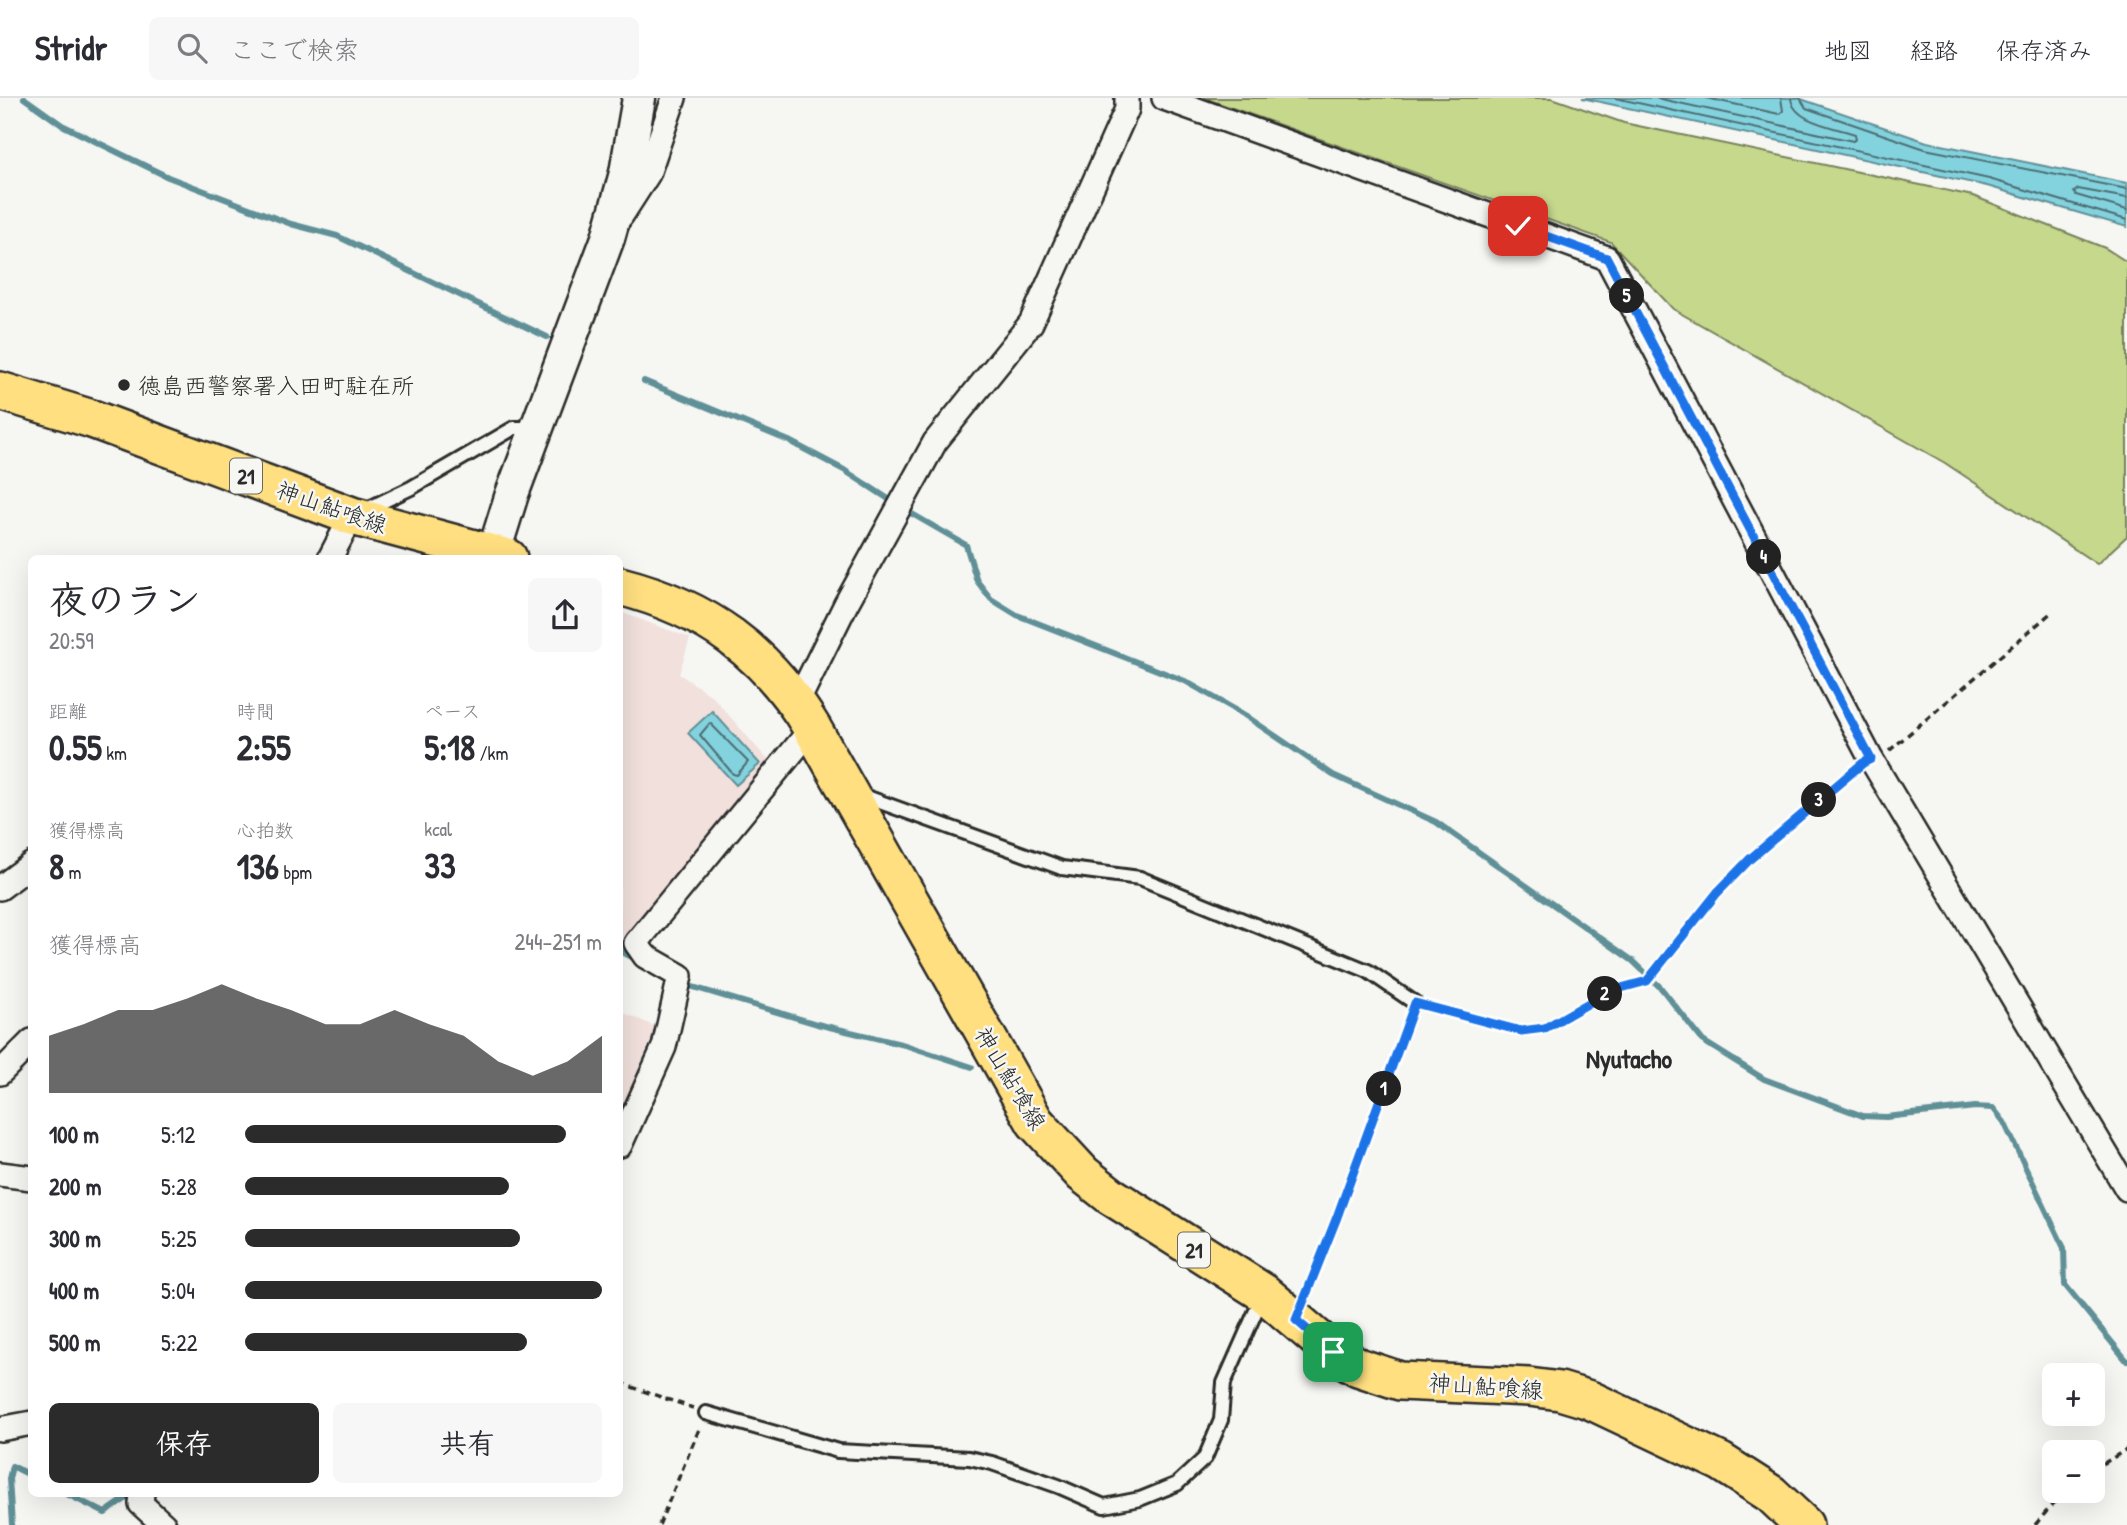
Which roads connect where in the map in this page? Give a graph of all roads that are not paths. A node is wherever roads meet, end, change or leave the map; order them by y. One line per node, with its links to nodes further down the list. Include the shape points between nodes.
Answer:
1 (639, 98): 5 (street, via 626,173)
2 (674, 98): 5 (street, via 648,174)
3 (1127, 98): 13 (street, via 1127,109 1031,323 934,442 898,506)
4 (1164, 98): 23 (street, via 1607,258 1871,759)
5 (608, 236): 7 (street)
6 (0, 391): 8 (main road, 神山鮎喰線 / 21, via 92,419)
7 (536, 428): 8 (lane, via 514,428 411,488); 11 (street, via 512,494)
8 (352, 516): 9 (street); 10 (main road, 神山鮎喰線 / 21)
9 (332, 555)
10 (494, 555)
11 (501, 555)
12 (623, 587): 13 (main road, 神山鮎喰線 / 21, via 672,603 729,635 778,677)
13 (805, 716): 14 (main road, 神山鮎喰線 / 21); 20 (street, via 636,943 645,956 680,976 664,1047)
14 (848, 791): 17 (lane, via 1062,868 1140,878 1368,971); 24 (main road, 神山鮎喰線 / 21, via 1035,1122 1083,1174 1111,1196)
15 (28, 867): 16 (street)
16 (0, 888)
17 (1415, 1003)
18 (28, 1045): 19 (street)
19 (0, 1073)
20 (623, 1138)
21 (0, 1174): 22 (street)
22 (28, 1178)
23 (2127, 1189)
24 (1264, 1293): 25 (lane, via 1224,1383 1221,1420 1205,1458 1177,1484 1140,1499 1104,1506 992,1463 838,1451); 30 (main road, 神山鮎喰線 / 21, via 1333,1352 1379,1376 1529,1387 1590,1400 1721,1462 1771,1494)
25 (706, 1413)
26 (28, 1424): 27 (street)
27 (0, 1429)
28 (142, 1497): 29 (street, via 141,1504)
29 (164, 1525)
30 (1804, 1525)

